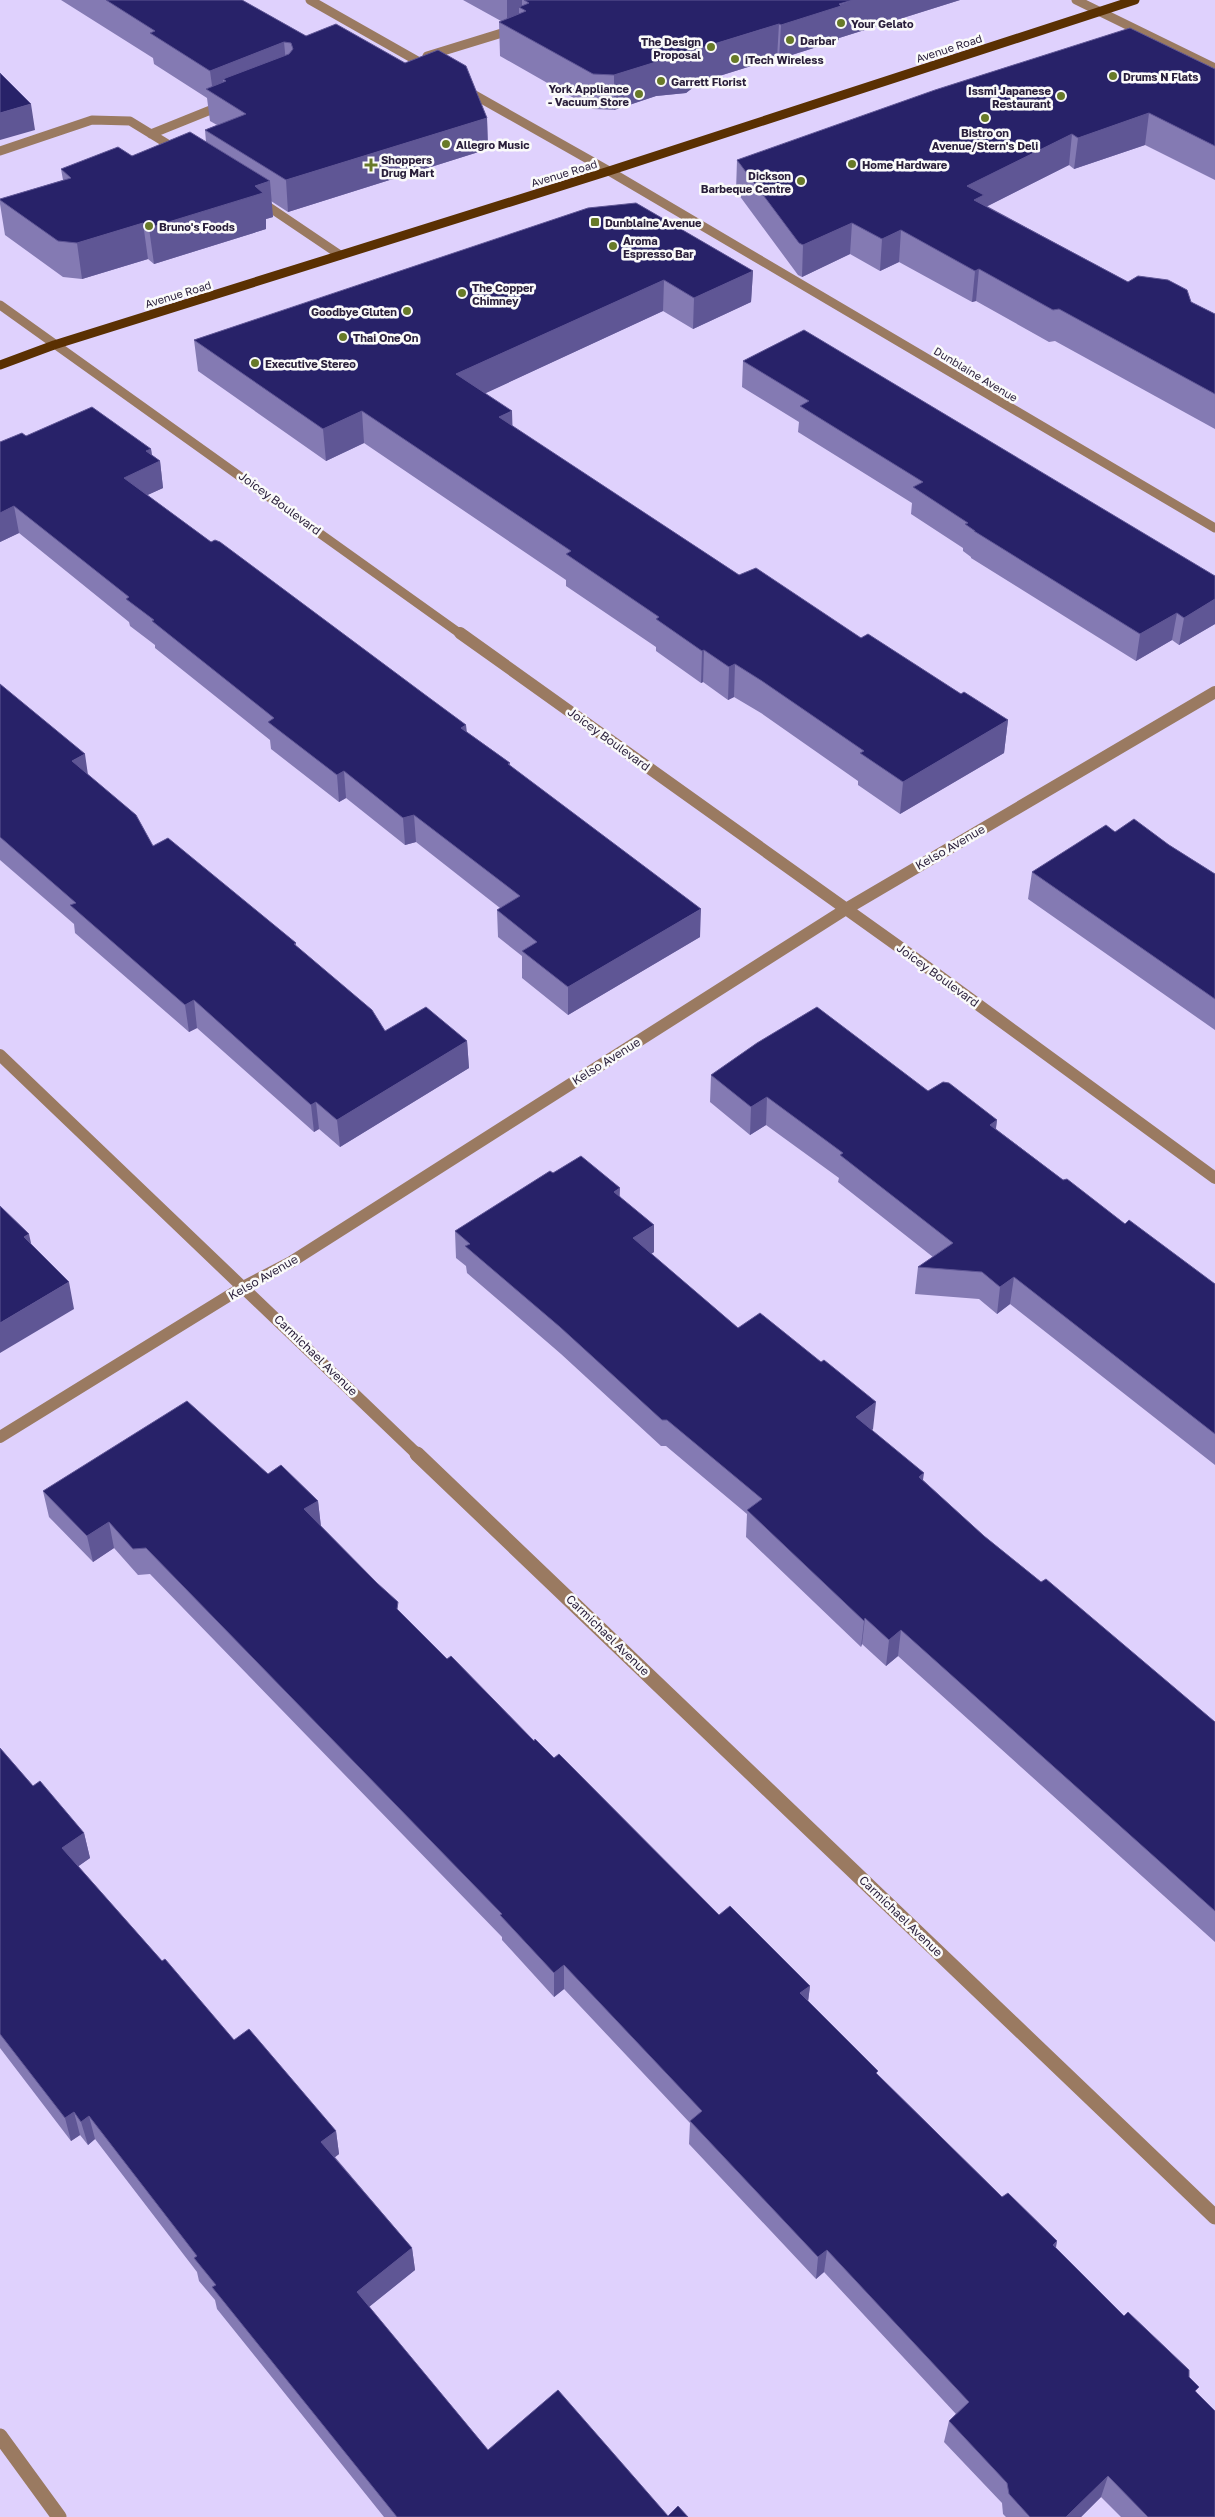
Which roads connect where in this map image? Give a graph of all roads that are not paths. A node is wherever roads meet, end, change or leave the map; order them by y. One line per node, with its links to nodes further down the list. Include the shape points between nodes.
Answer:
1 (310, 0): 6 (street)
2 (1076, 0): 4 (street)
3 (1135, 0): 4 (main road, Avenue Road)
4 (1099, 11): 7 (street); 14 (main road, Avenue Road)
5 (525, 26): 6 (street)
6 (415, 60): 8 (street)
7 (1215, 68)
8 (440, 74)
9 (456, 84): 14 (street, Dunblaine Avenue)
10 (233, 101): 11 (street)
11 (151, 134): 12 (street, via 130,122 92,120); 13 (street, via 164,146)
12 (0, 151)
13 (185, 155)
14 (610, 171): 16 (main road, Avenue Road); 20 (street, Dunblaine Avenue)
15 (251, 196): 16 (street)
16 (340, 255): 18 (main road, Avenue Road)
17 (0, 305): 18 (street, Joicey Boulevard)
18 (54, 345): 19 (main road, Avenue Road); 22 (street, Joicey Boulevard, via 125,392)
19 (0, 365)
20 (1215, 528)
21 (1215, 692): 22 (street, Kelso Avenue)
22 (846, 909): 24 (street, Joicey Boulevard); 25 (street, Kelso Avenue, via 299,1256)
23 (0, 1055): 25 (street, Carmichael Avenue)
24 (1215, 1178)
25 (243, 1287): 26 (street, Kelso Avenue); 27 (street, Carmichael Avenue)
26 (0, 1436)
27 (1215, 2217)
28 (0, 2436): 29 (street)
29 (59, 2517)

